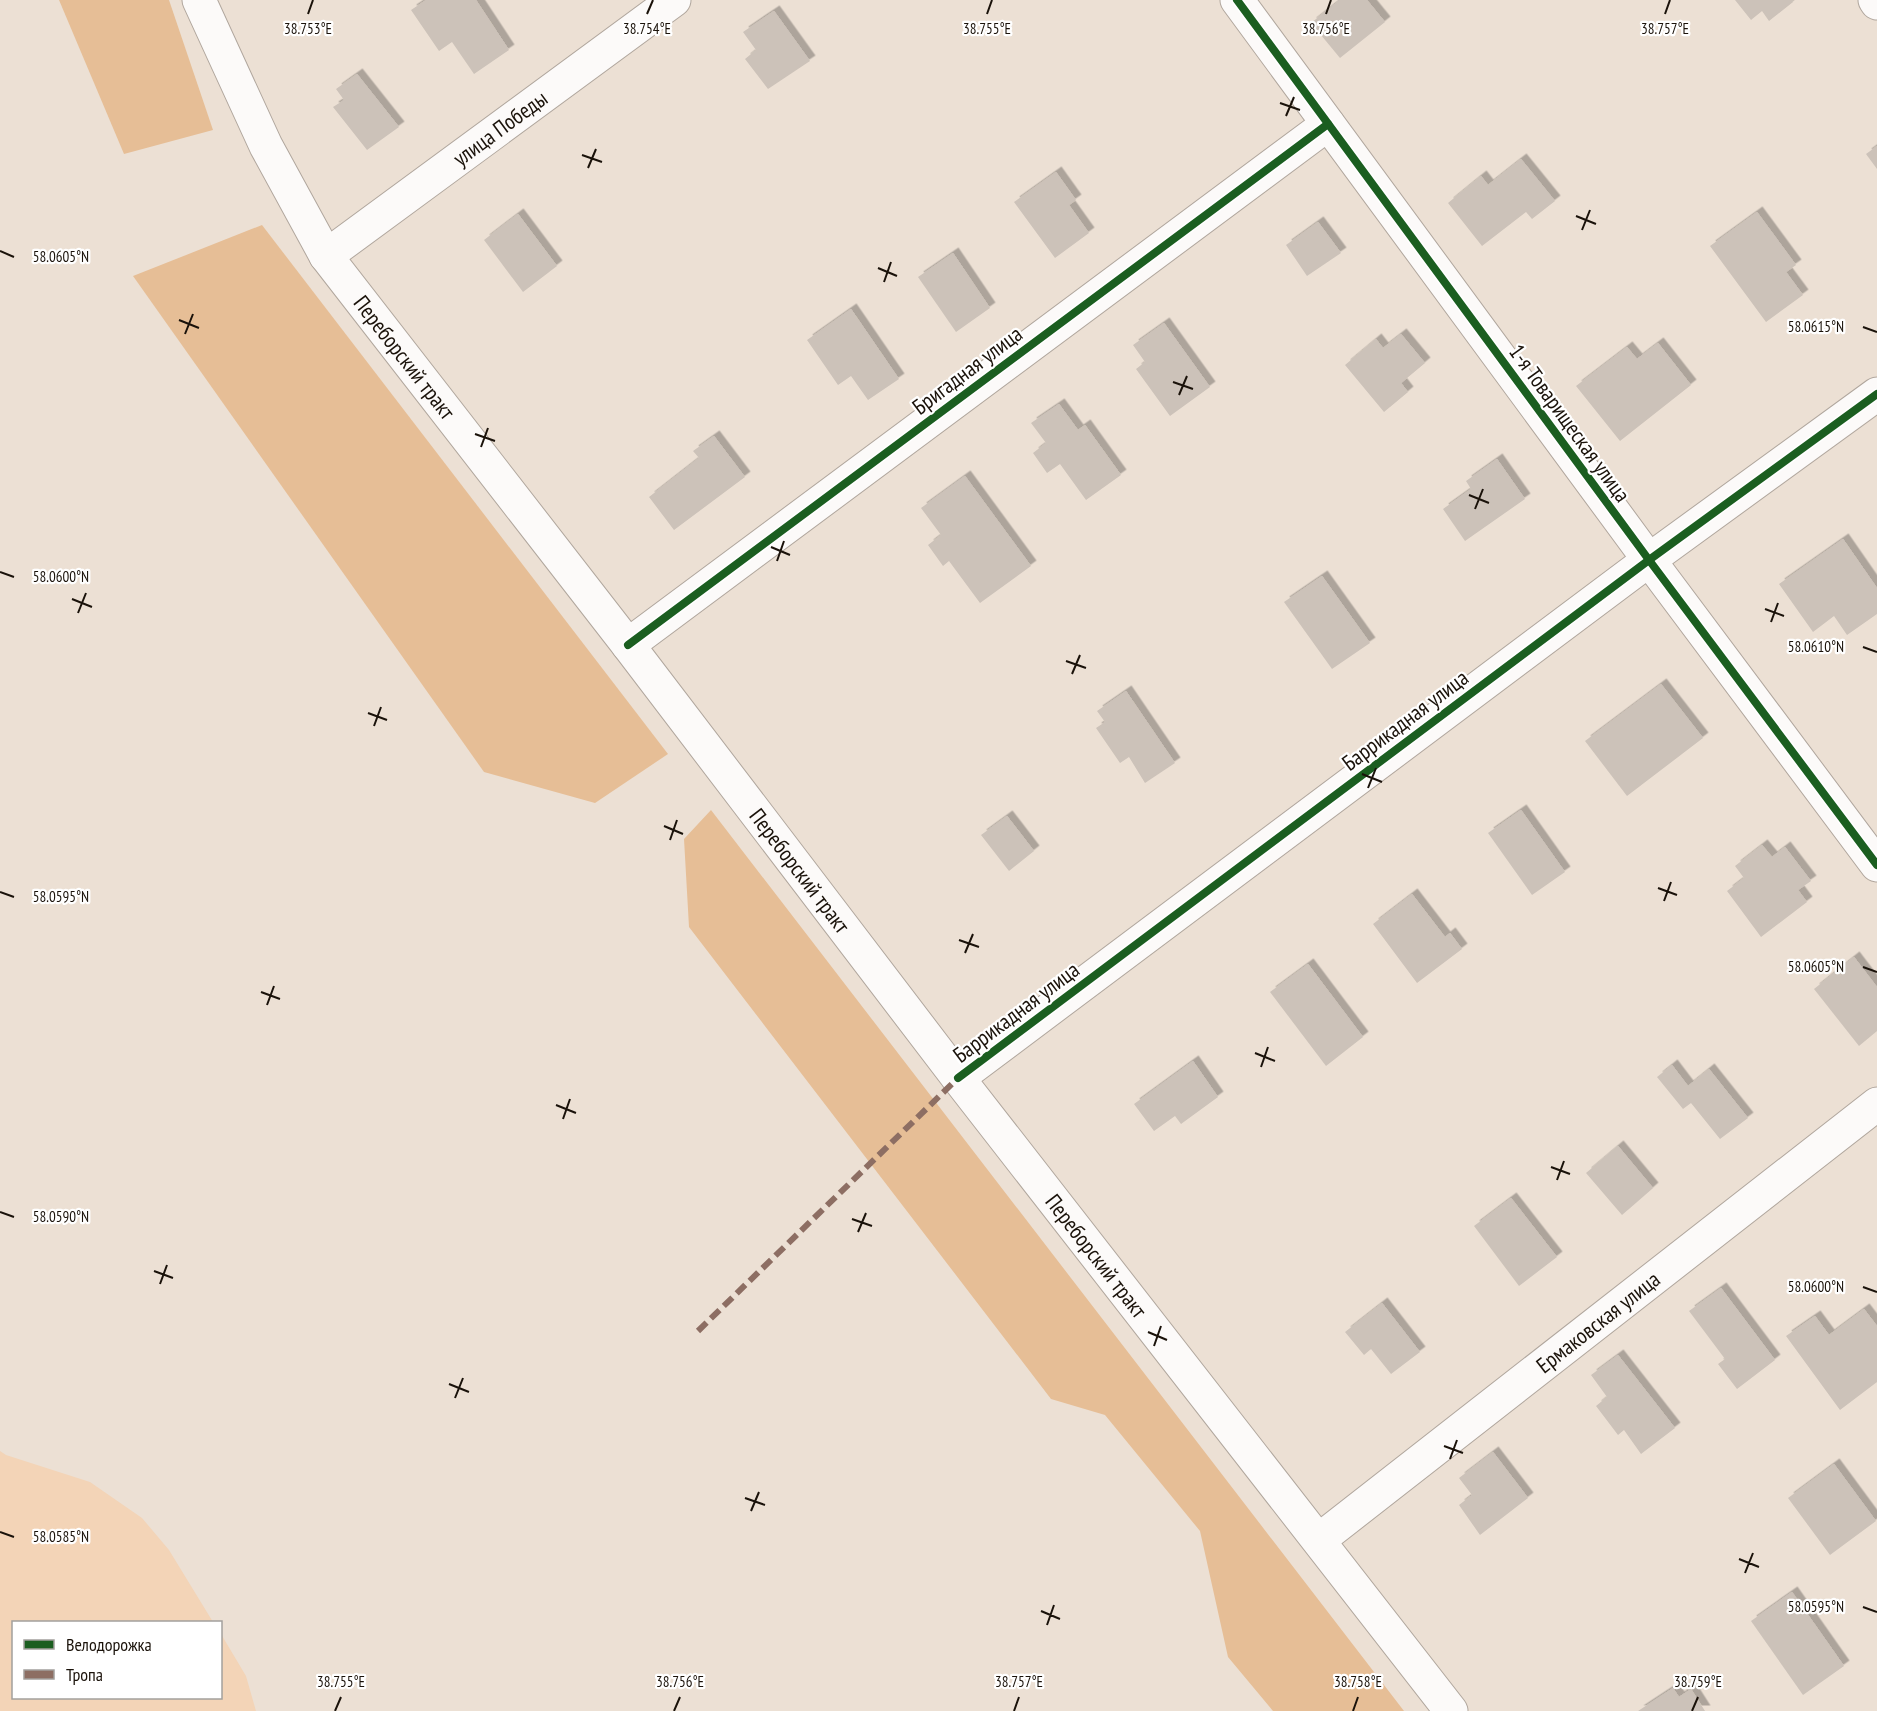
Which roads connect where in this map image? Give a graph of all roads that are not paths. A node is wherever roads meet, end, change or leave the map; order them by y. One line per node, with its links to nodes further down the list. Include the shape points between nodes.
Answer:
1 (199, 0): 5 (street, Переборский тракт, via 266,146)
2 (674, 0): 5 (street, улица Победы)
3 (1237, 0): 4 (street, 1-я Товарищеская улица)
4 (1328, 124): 7 (street, 1-я Товарищеская улица); 8 (street, Бригадная улица)
5 (327, 256): 8 (street, Переборский тракт)
6 (1877, 394): 7 (street, Баррикадная улица)
7 (1649, 560): 9 (street, 1-я Товарищеская улица); 10 (street, Баррикадная улица)
8 (627, 645): 10 (street, Переборский тракт)
9 (1877, 865)
10 (958, 1078): 12 (street, Переборский тракт)
11 (1877, 1104): 12 (street, Ермаковская улица)
12 (1318, 1540): 13 (street, Переборский тракт)
13 (1451, 1711)

